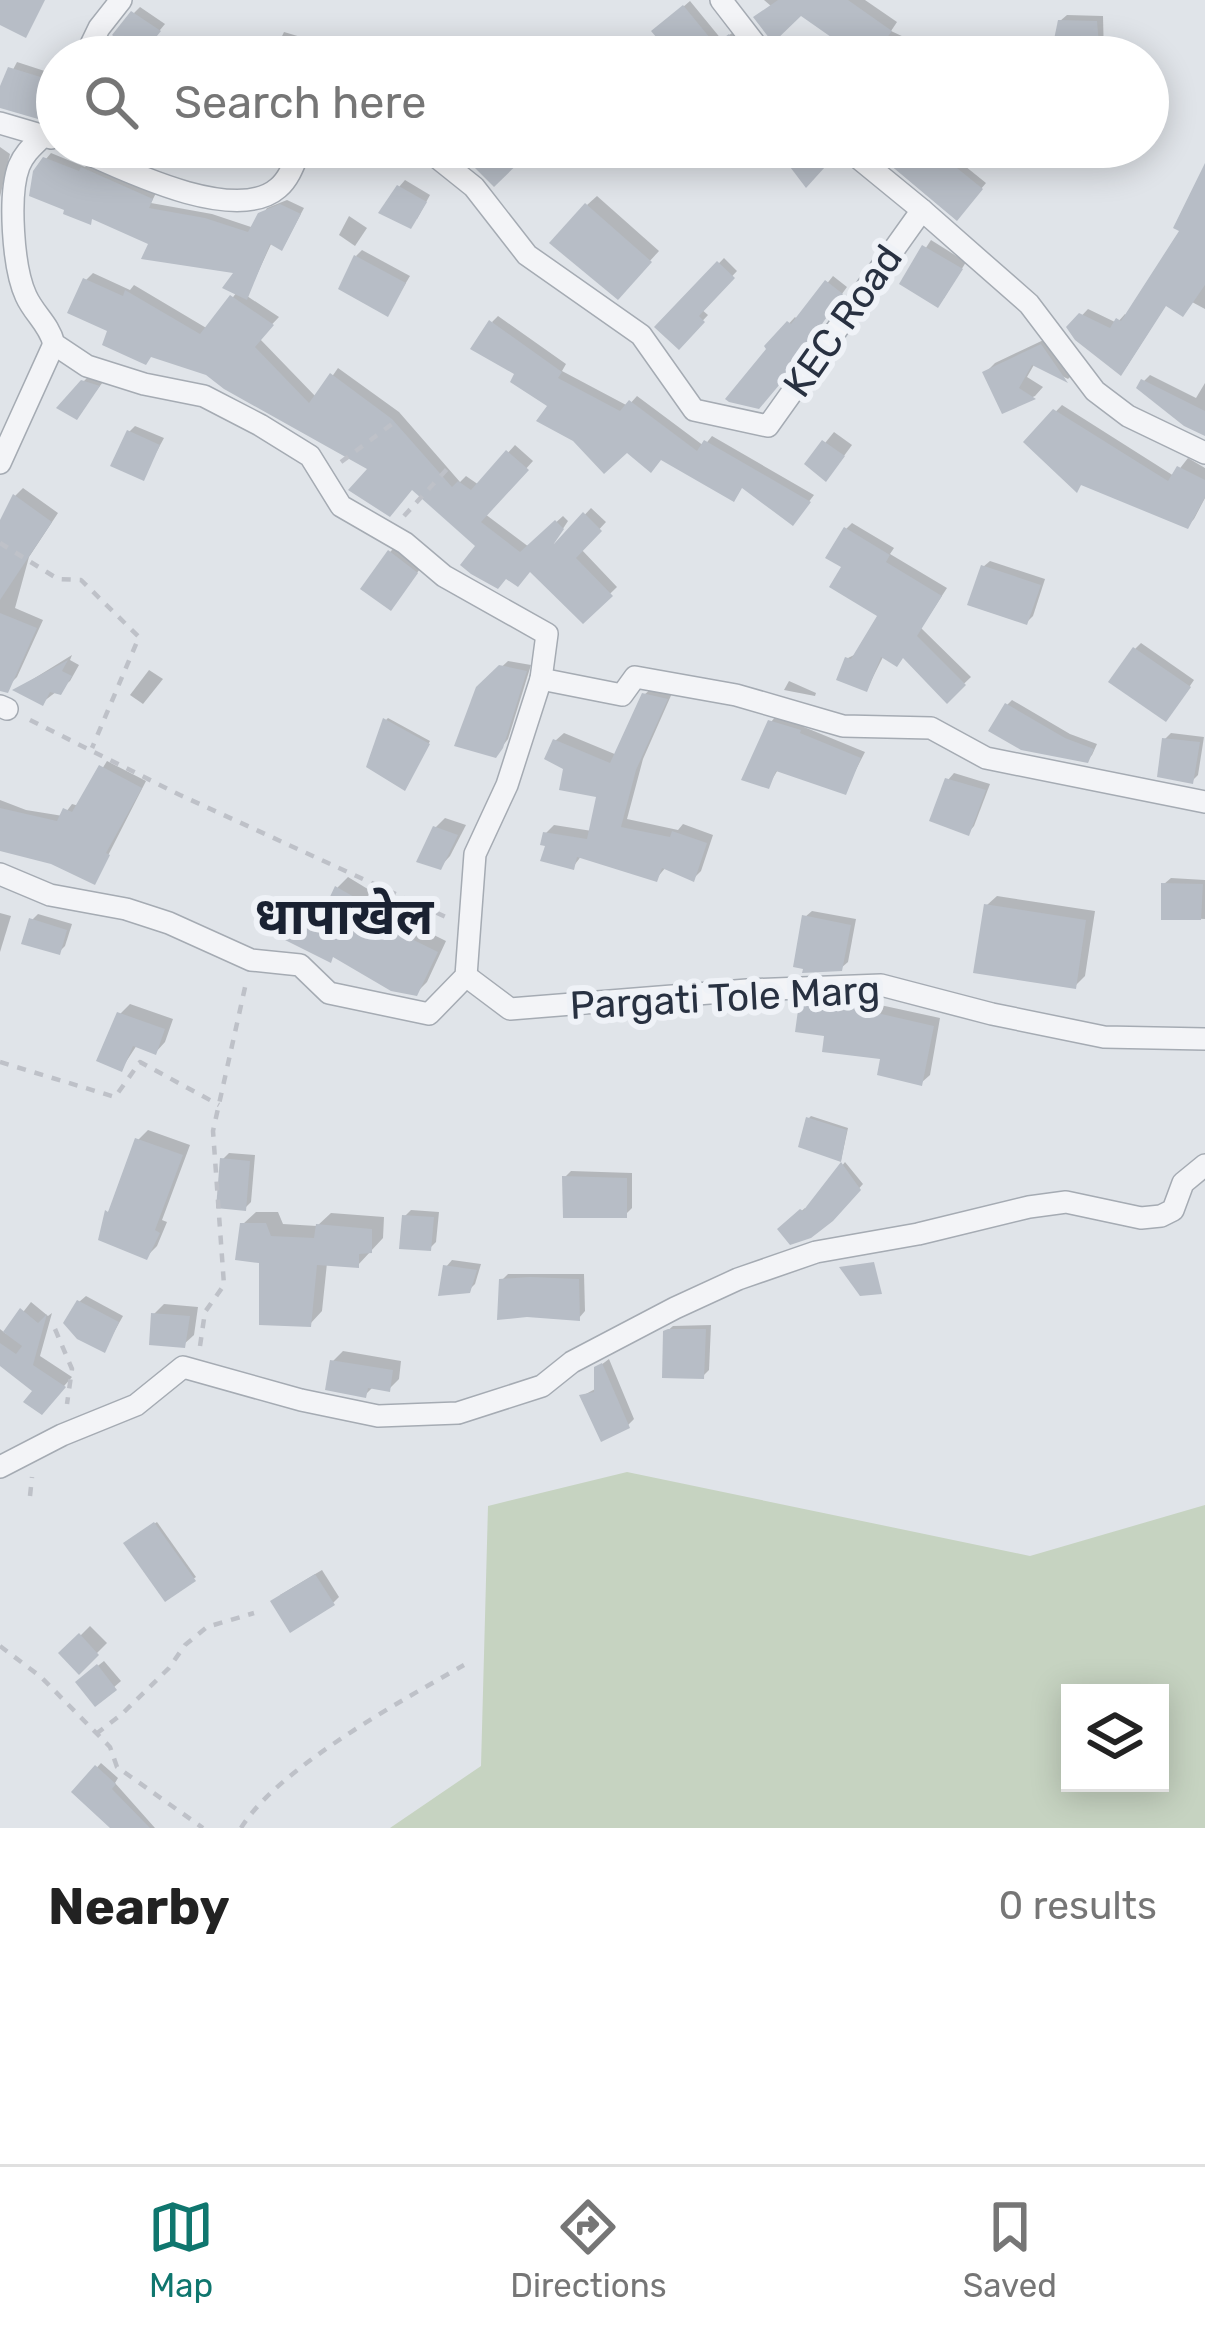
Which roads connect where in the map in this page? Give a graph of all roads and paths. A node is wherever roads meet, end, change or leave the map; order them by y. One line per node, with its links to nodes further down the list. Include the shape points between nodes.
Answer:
1 (121, 0): 3 (street)
2 (721, 0): 4 (street)
3 (95, 36)
4 (749, 36)
5 (0, 123): 6 (street)
6 (36, 128)
7 (36, 142): 13 (street, via 12,196 24,292)
8 (124, 168): 9 (street, via 235,200 276,190)
9 (292, 168)
10 (450, 168): 12 (street, KEC Road, via 527,255 640,334 694,410 768,426)
11 (871, 168): 12 (street)
12 (922, 210): 15 (street, KEC Road, via 1029,304 1095,391)
13 (54, 344): 16 (street); 18 (street, via 87,366 204,396 310,456)
14 (396, 421): 18 (path)
15 (1205, 453)
16 (0, 463)
17 (448, 468): 19 (path)
18 (322, 476): 19 (street, via 340,506)
19 (388, 533): 21 (street, via 444,576 547,634)
20 (0, 543): 23 (path, via 58,579 81,580 139,637)
21 (541, 680): 24 (street, via 622,695 635,676 843,726 931,728 986,758); 26 (street, via 475,854)
22 (3, 708): 23 (path)
23 (91, 750): 26 (path)
24 (1205, 802)
25 (0, 874): 27 (street, via 50,895 169,922)
26 (470, 928): 28 (street)
27 (251, 960): 28 (street, via 300,965 329,993 429,1014); 31 (path)
28 (466, 976): 29 (street, Pargati Tole Marg, via 511,1009 881,985 1104,1037)
29 (1205, 1039)
30 (0, 1062): 31 (path, via 115,1097 140,1062)
31 (218, 1105): 34 (path, via 213,1150 224,1285 206,1312 194,1364)
32 (1205, 1165): 34 (street, via 1161,1216 1066,1202 816,1252 675,1309 542,1386 458,1413 378,1416)
33 (55, 1329): 35 (path, via 72,1370)
34 (183, 1367): 36 (street, via 136,1405)
35 (66, 1405)
36 (0, 1467)
37 (254, 1613): 40 (path, via 207,1627)
38 (0, 1646): 40 (path)
39 (464, 1665): 42 (path, via 367,1720 255,1806)
40 (97, 1734): 41 (path, via 117,1767)
41 (203, 1828)
42 (241, 1828)

